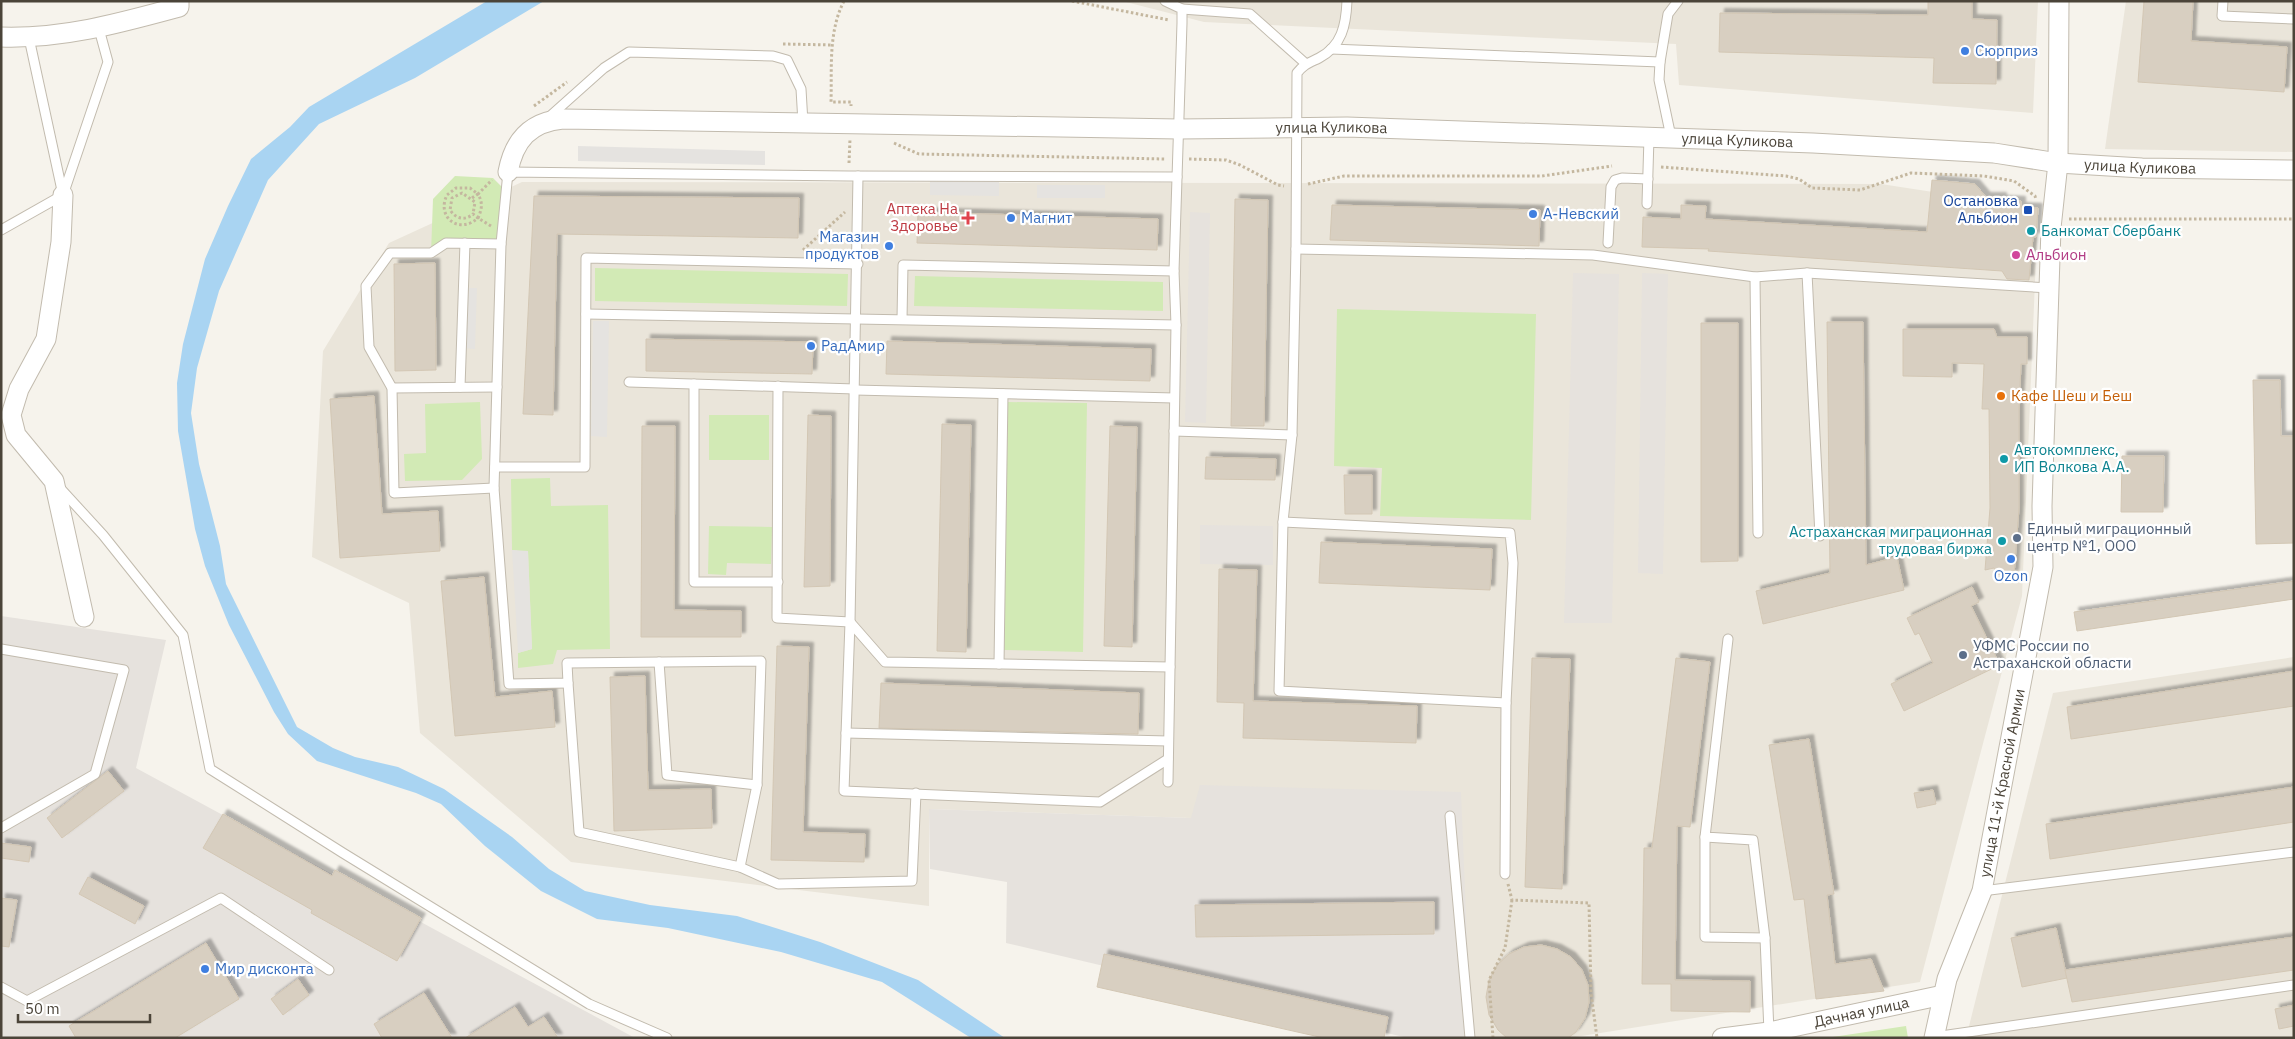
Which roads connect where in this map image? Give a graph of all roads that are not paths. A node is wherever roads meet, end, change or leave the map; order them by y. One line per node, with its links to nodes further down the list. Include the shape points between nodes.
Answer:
1 (1165, 1): 7 (lane)
2 (1347, 1): 12 (lane, via 1341,37)
3 (1678, 1): 13 (lane, via 1668,14)
4 (2059, 1): 21 (street, улица 11-й Красной Армии)
5 (2223, 1): 8 (lane, via 2222,16)
6 (179, 4): 9 (street)
7 (1182, 9): 14 (lane, via 1250,14); 17 (lane)
8 (2294, 19)
9 (99, 29): 11 (street); 27 (lane, via 108,62)
10 (1, 37): 11 (street)
11 (29, 38): 27 (lane)
12 (1331, 49): 13 (lane); 14 (lane)
13 (1660, 62): 20 (lane, via 1659,80)
14 (1306, 63): 18 (lane, via 1296,73)
15 (535, 117): 16 (street, улица Куликова); 16 (lane, via 630,52 773,56 787,60 801,89); 23 (street)
16 (803, 123): 17 (street, улица Куликова)
17 (1179, 129): 18 (street, улица Куликова); 25 (lane)
18 (1297, 129): 19 (street, улица Куликова, via 1347,127); 33 (lane)
19 (1649, 136): 20 (street, улица Куликова); 26 (lane)
20 (1671, 137): 21 (street, улица Куликова, via 1994,153)
21 (2058, 163): 22 (street, улица Куликова, via 2142,168); 38 (street, улица 11-й Красной Армии)
22 (2294, 170)
23 (502, 174): 24 (lane); 32 (lane)
24 (854, 176): 25 (lane); 34 (lane, via 858,200)
25 (1177, 177): 35 (lane)
26 (1648, 179): 28 (lane); 31 (lane, via 1615,180 1611,187)
27 (64, 195): 29 (lane); 55 (street, via 61,242 46,339 19,389 11,416 16,435)
28 (1647, 204)
29 (1, 230)
30 (466, 243): 32 (lane); 46 (lane); 48 (lane, via 446,243 432,253 390,253 366,286 368,347)
31 (1608, 243)
32 (501, 244): 47 (lane)
33 (1296, 249): 37 (lane, via 1593,255); 53 (lane)
34 (858, 264): 39 (lane, via 586,258); 40 (lane)
35 (1174, 271): 41 (lane, via 903,265); 42 (lane)
36 (1807, 273): 37 (lane); 38 (lane); 59 (lane)
37 (1755, 277): 58 (lane)
38 (2049, 288): 82 (street, улица 11-й Красной Армии, via 2043,566)
39 (586, 314): 40 (lane); 54 (lane, via 584,467)
40 (857, 318): 41 (lane); 49 (lane)
41 (902, 320): 42 (lane)
42 (1176, 326): 51 (lane)
43 (629, 382): 44 (lane)
44 (694, 384): 45 (lane); 60 (lane, via 694,582)
45 (778, 386): 49 (lane); 60 (lane)
46 (460, 387): 47 (lane); 48 (lane)
47 (497, 387): 54 (lane)
48 (392, 388): 56 (lane, via 394,493)
49 (855, 390): 50 (lane); 62 (lane)
50 (1003, 394): 51 (lane); 66 (lane)
51 (1174, 398): 52 (lane)
52 (1174, 431): 53 (lane); 67 (lane)
53 (1292, 435): 57 (lane)
54 (495, 467): 56 (lane)
55 (54, 481): 61 (street); 89 (lane, via 103,535 183,635 210,769 589,1004)
56 (494, 488): 68 (lane, via 509,684)
57 (1283, 522): 69 (lane, via 1279,691); 69 (lane, via 1510,533 1513,562)
58 (1758, 533)
59 (1820, 536)
60 (778, 582): 62 (lane, via 778,618)
61 (84, 617)
62 (850, 622): 66 (lane, via 885,662); 70 (lane)
63 (1728, 639): 78 (lane)
64 (1, 649): 77 (lane, via 124,670 95,774)
65 (658, 662): 68 (lane, via 567,663); 74 (lane, via 667,775); 74 (lane, via 761,661)
66 (999, 664): 67 (lane)
67 (1170, 667): 71 (lane)
68 (568, 683): 80 (lane, via 579,832)
69 (1506, 703): 81 (lane)
70 (846, 733): 71 (lane); 75 (lane, via 844,791)
71 (1168, 741): 72 (lane)
72 (1168, 760): 73 (lane); 75 (lane, via 1100,802)
73 (1168, 782)
74 (757, 785): 80 (lane)
75 (916, 793): 80 (lane, via 912,881 778,884)
76 (1450, 816): 90 (lane)
77 (1, 828)
78 (1705, 837): 83 (lane, via 1753,840); 83 (lane, via 1705,937)
79 (2294, 852): 82 (lane)
80 (740, 867)
81 (1505, 874)
82 (1982, 891): 87 (street, улица 11-й Красной Армии)
83 (1765, 938): 88 (lane)
84 (329, 970): 86 (lane, via 221,898 27,1001)
85 (2294, 985): 92 (lane)
86 (1, 987)
87 (1943, 995): 88 (street, Дачная улица); 92 (street, улица 11-й Красной Армии)
88 (1769, 1032): 91 (street, Дачная улица)
89 (667, 1038)
90 (1470, 1038)
91 (1722, 1038)
92 (1934, 1038)

